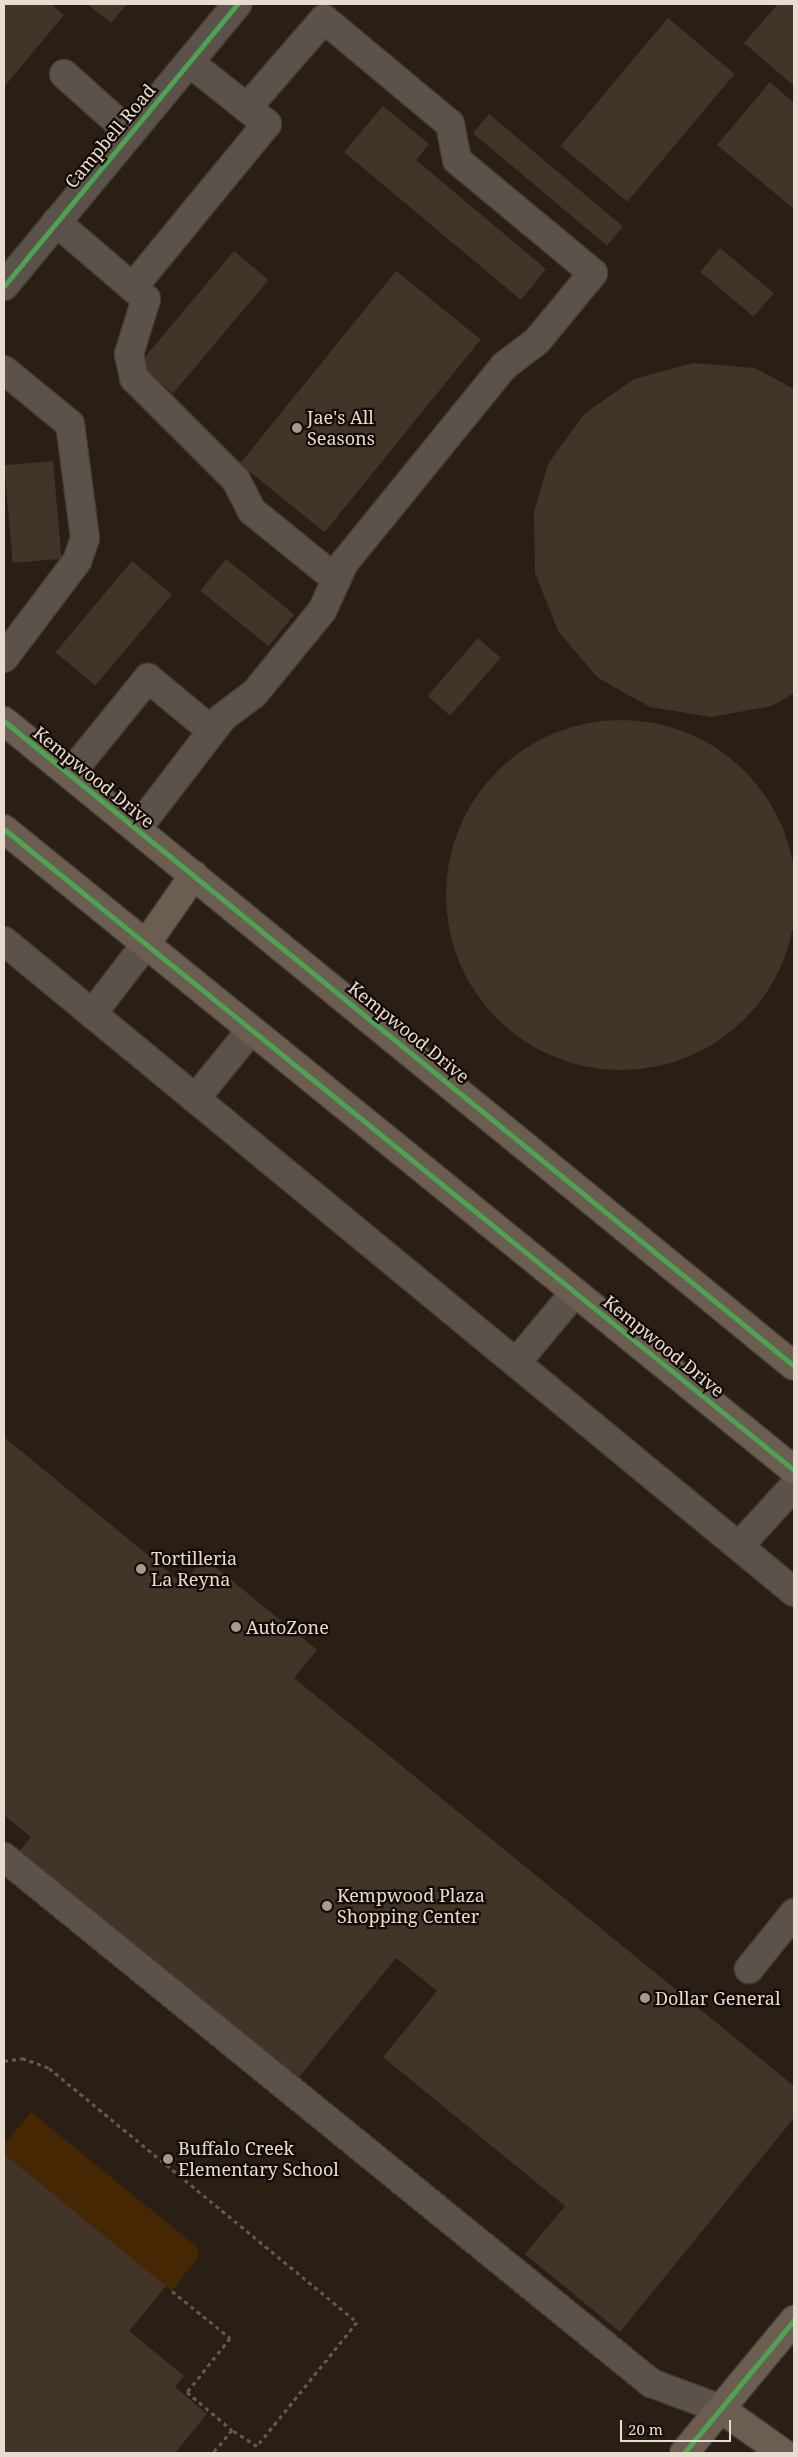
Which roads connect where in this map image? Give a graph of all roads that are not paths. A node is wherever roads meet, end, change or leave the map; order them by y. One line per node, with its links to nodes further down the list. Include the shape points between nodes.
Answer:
1 (237, 4): 2 (street, Campbell Road)
2 (189, 62): 4 (street); 5 (street, Campbell Road)
3 (64, 74): 5 (street)
4 (247, 108): 8 (street, via 267,124); 10 (street, via 324,19 450,124 457,160 593,273 537,341 504,366 344,562)
5 (130, 133): 6 (street, Campbell Road)
6 (56, 222): 7 (street, Campbell Road); 8 (street)
7 (4, 286)
8 (133, 287): 10 (street, via 146,299 129,354 134,378 236,480 252,511)
9 (4, 370): 11 (street, via 70,424 85,538 77,561)
10 (336, 579): 13 (street, via 322,611 254,694)
11 (4, 658)
12 (4, 721): 14 (main road, Kempwood Drive)
13 (212, 731): 14 (street, via 148,678); 16 (street)
14 (70, 774): 16 (main road, Kempwood Drive)
15 (4, 829): 19 (main road, Kempwood Drive)
16 (137, 829): 17 (main road, Kempwood Drive)
17 (194, 876): 19 (main road); 25 (main road, Kempwood Drive)
18 (4, 941): 20 (street)
19 (146, 944): 20 (street); 21 (main road, Kempwood Drive)
20 (92, 1014): 22 (street)
21 (251, 1030): 22 (street); 23 (main road, Kempwood Drive)
22 (195, 1098): 24 (street)
23 (575, 1292): 24 (street); 26 (main road, Kempwood Drive)
24 (516, 1363): 28 (street)
25 (794, 1366)
26 (794, 1470)
27 (794, 1486): 28 (street)
28 (738, 1546): 29 (street)
29 (794, 1592)
30 (4, 1857): 34 (street, via 651,2383)
31 (794, 1914): 32 (street)
32 (749, 1969)
33 (794, 2320): 34 (main road)
34 (721, 2409): 35 (main road); 36 (main road)
35 (684, 2453)
36 (784, 2453)

